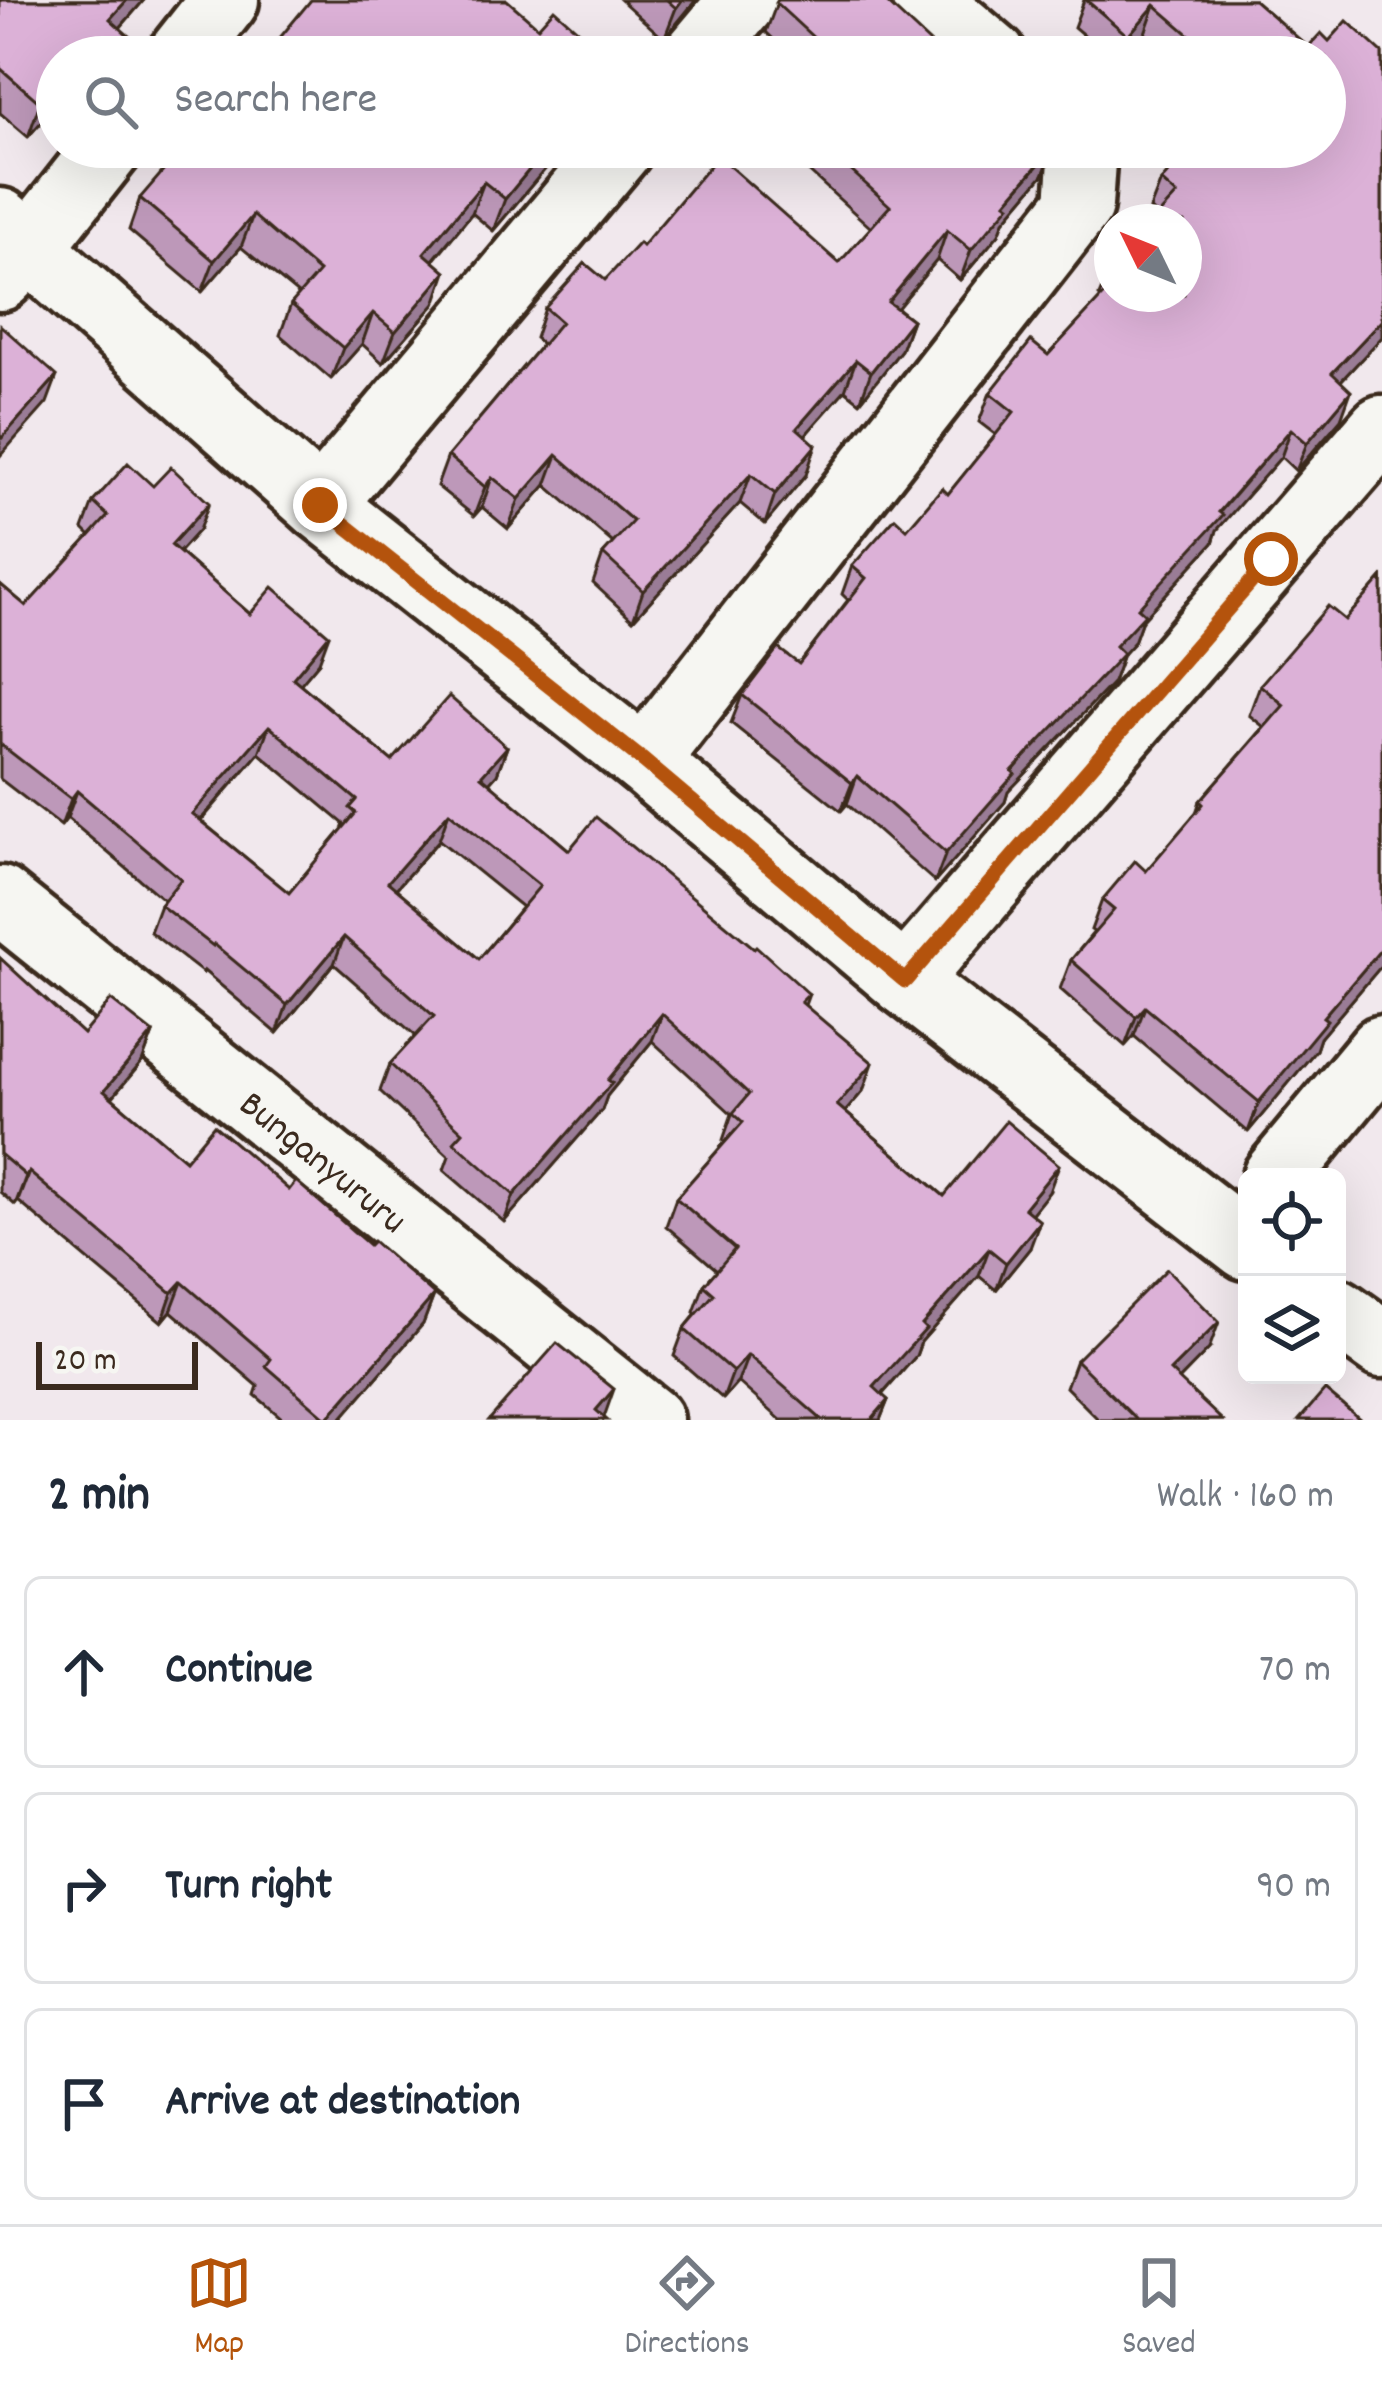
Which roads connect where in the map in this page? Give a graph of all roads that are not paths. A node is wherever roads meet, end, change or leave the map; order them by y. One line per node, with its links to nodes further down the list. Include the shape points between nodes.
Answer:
1 (224, 0): 4 (street)
2 (744, 0): 5 (street)
3 (926, 0): 6 (street)
4 (196, 36)
5 (714, 36)
6 (968, 36)
7 (88, 168): 10 (street)
8 (602, 168): 12 (street)
9 (1082, 168): 13 (street, via 1079,205)
10 (10, 248): 12 (street)
11 (1382, 429): 15 (street)
12 (320, 505): 13 (street)
13 (644, 761): 15 (street)
14 (0, 900): 21 (street, Bunganyururu)
15 (905, 981): 18 (street)
16 (1382, 1049): 17 (street)
17 (1283, 1168)
18 (1238, 1228)
19 (1346, 1318): 20 (street)
20 (1382, 1344)
21 (650, 1420)

